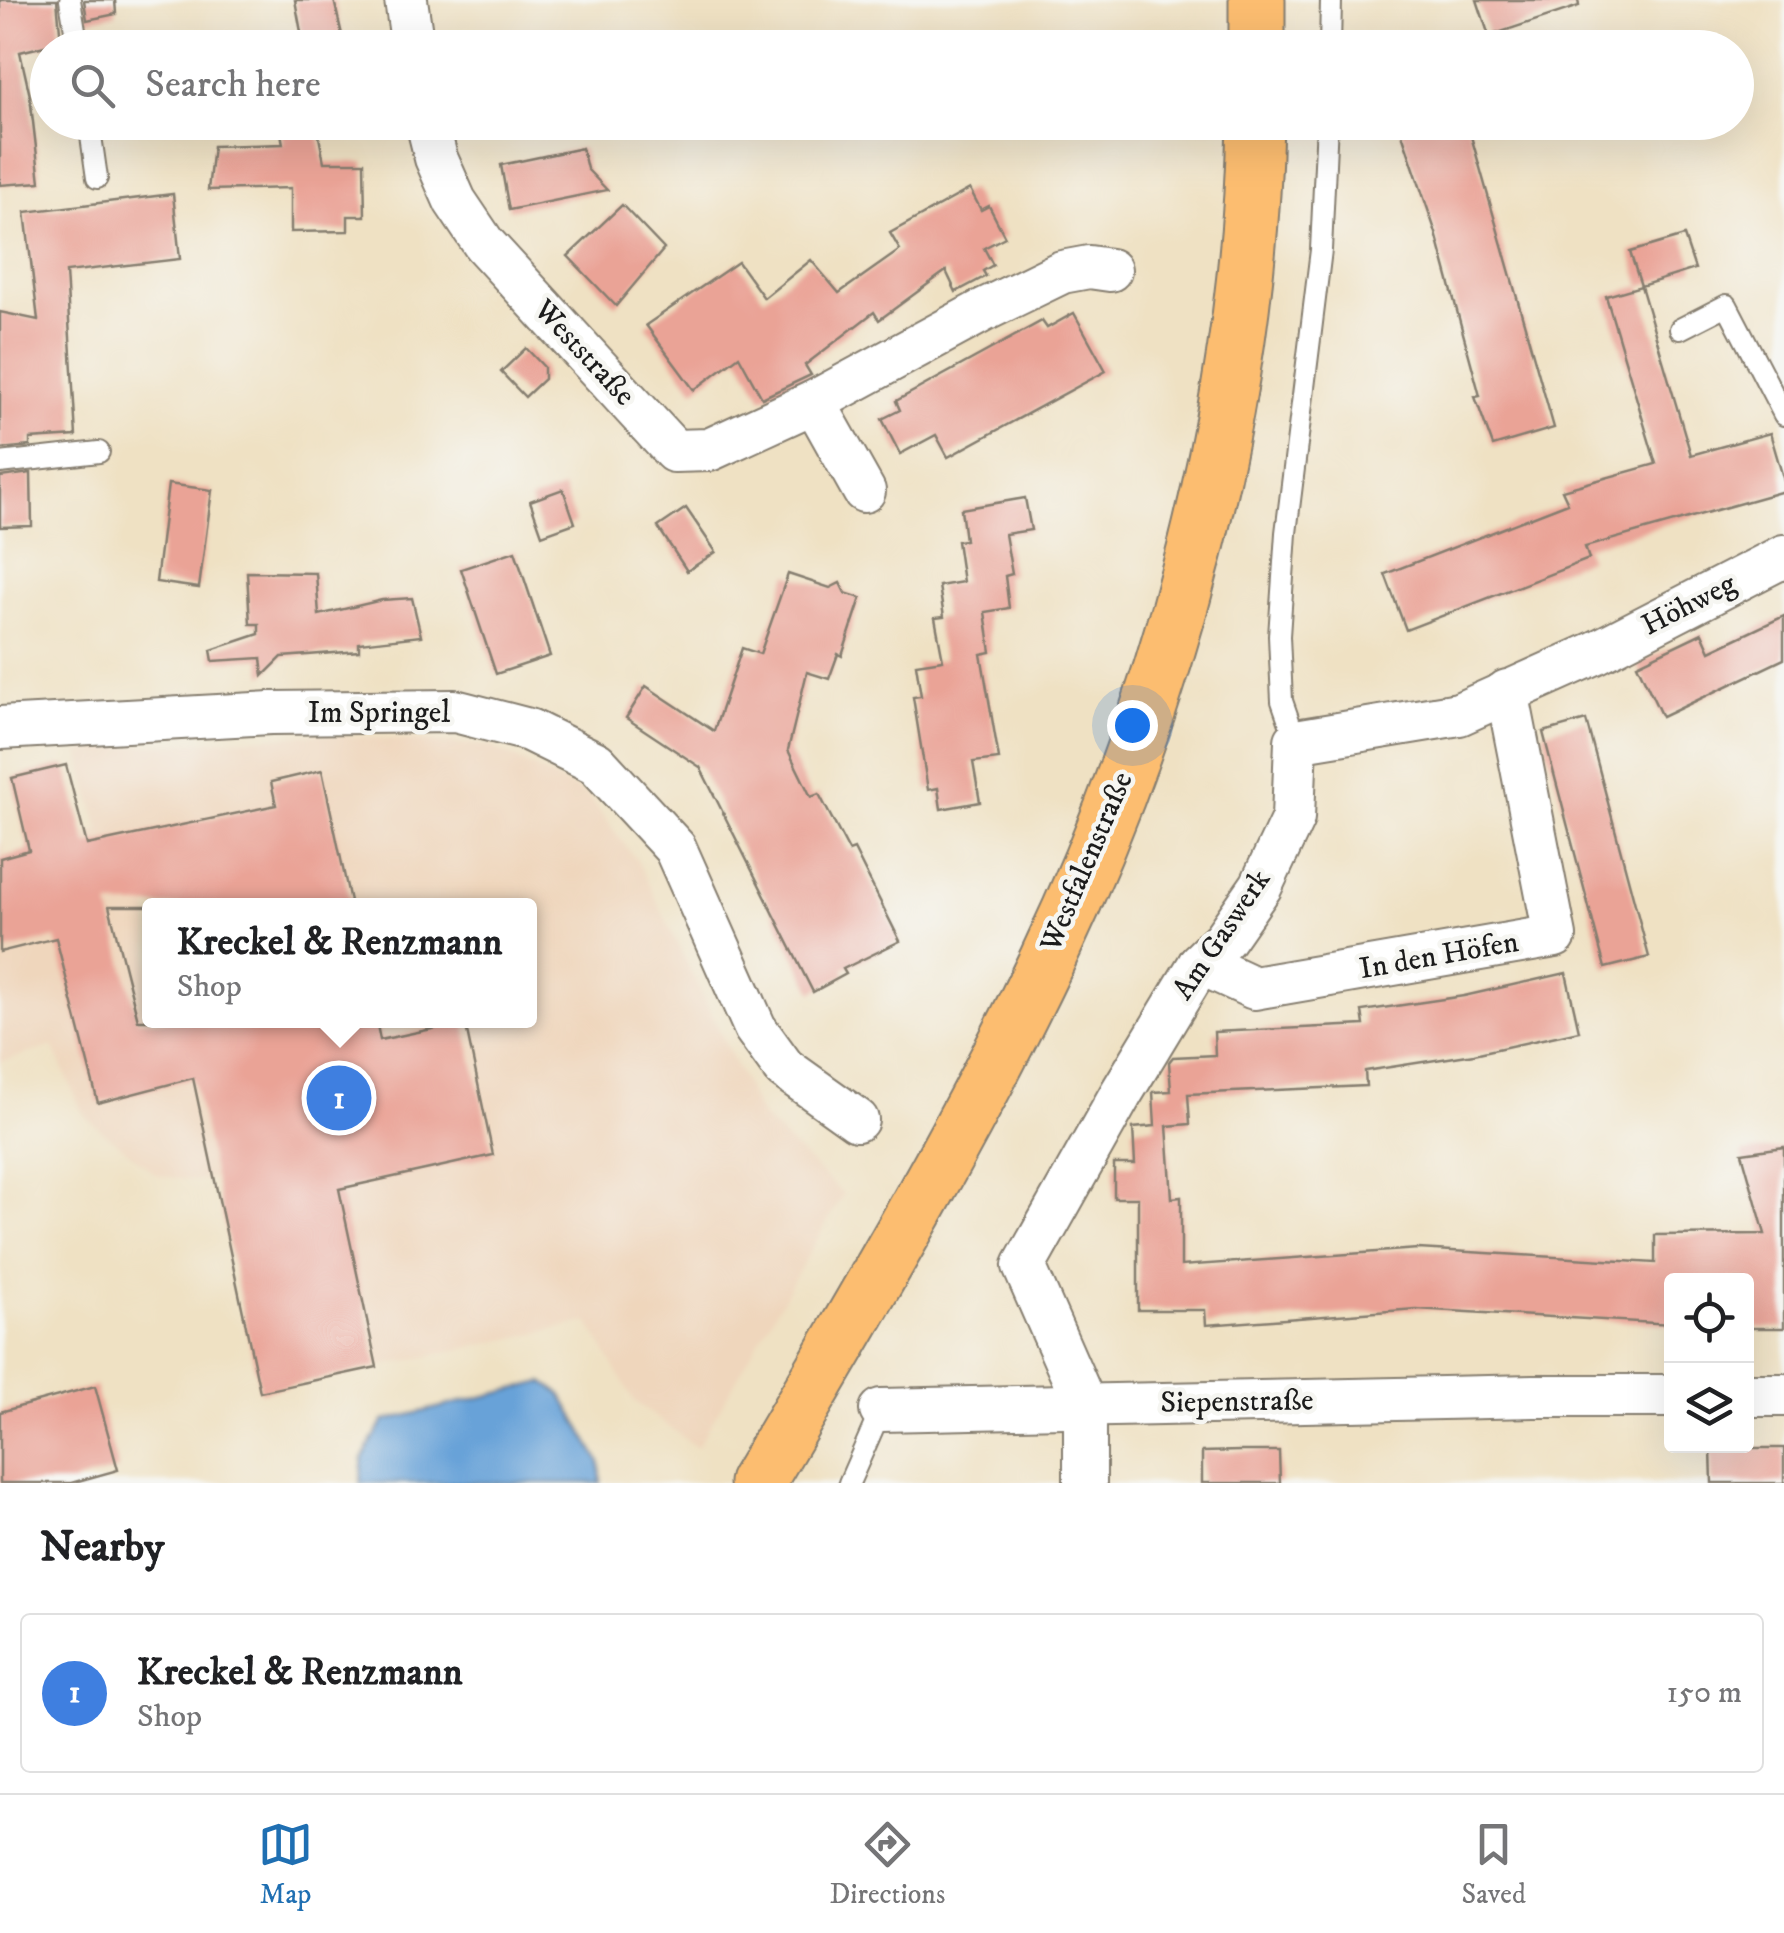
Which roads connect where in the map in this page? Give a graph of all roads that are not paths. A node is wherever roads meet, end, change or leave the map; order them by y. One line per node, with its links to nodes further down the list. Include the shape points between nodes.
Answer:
1 (70, 0): 5 (lane)
2 (406, 0): 6 (street)
3 (1257, 0): 7 (main road)
4 (1331, 0): 8 (lane)
5 (75, 30)
6 (410, 30)
7 (1257, 30)
8 (1330, 30)
9 (92, 140): 13 (lane)
10 (432, 140): 16 (street, Weststraße, via 455,201 484,244 674,451 710,450)
11 (1255, 140): 32 (main road, Westfalenstraße, via 1246,274 1207,504 1153,696 1116,798 994,1069)
12 (1326, 140): 24 (lane, Am Gaswerk, via 1321,250 1279,636 1282,700)
13 (98, 178)
14 (1110, 270): 16 (street, Weststraße, via 1062,272)
15 (1680, 329): 17 (lane, via 1727,305)
16 (814, 402): 20 (street)
17 (1784, 415)
18 (99, 452): 19 (lane)
19 (0, 462)
20 (864, 490)
21 (1784, 556): 22 (street, Höhweg)
22 (1507, 691): 24 (street, via 1459,714); 25 (street, In den Höfen, via 1554,936 1254,988)
23 (0, 728): 26 (street, Im Springel, via 456,711 529,730 596,762 674,848 755,1028 784,1068)
24 (1296, 740): 25 (street, Am Gaswerk, via 1292,818 1261,886)
25 (1200, 963): 30 (street, Am Gaswerk, via 1024,1266)
26 (858, 1120)
27 (1754, 1395): 28 (street)
28 (1784, 1395)
29 (1664, 1396): 30 (street, Siepenstraße)
30 (1085, 1405): 31 (street, Siepenstraße); 34 (street)
31 (881, 1410): 33 (lane, Siepenstraße)
32 (757, 1483)
33 (850, 1483)
34 (1084, 1483)

